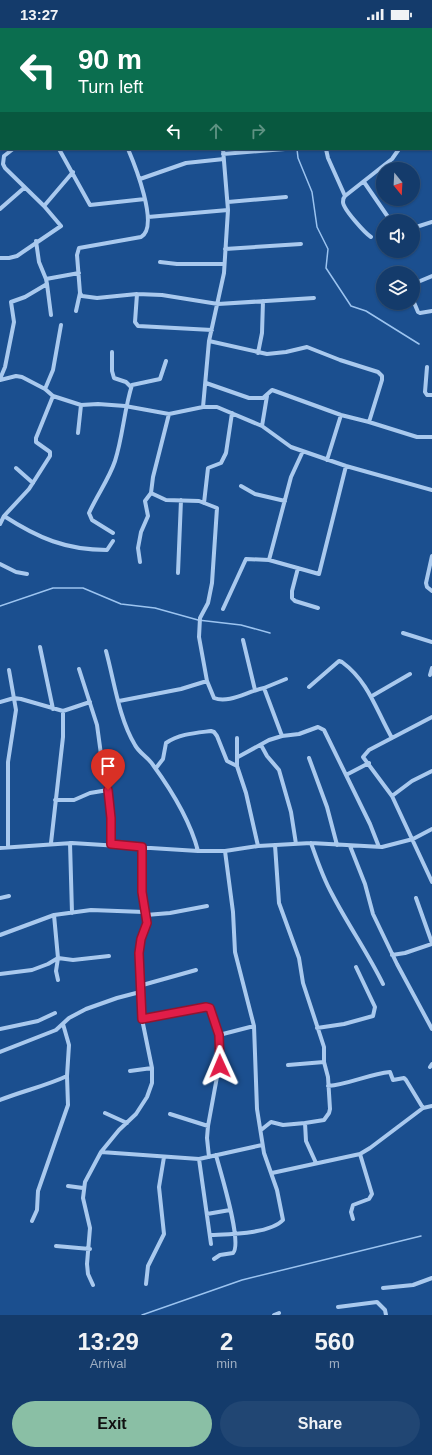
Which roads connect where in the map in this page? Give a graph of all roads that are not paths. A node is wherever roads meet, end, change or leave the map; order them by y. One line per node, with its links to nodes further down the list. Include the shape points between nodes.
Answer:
1 (12, 150): 11 (street, via 4,156 3,164)
2 (60, 150): 8 (street)
3 (128, 150): 9 (street)
4 (273, 150): 7 (street)
5 (326, 150): 12 (street)
6 (398, 150): 10 (street)
7 (223, 154): 9 (street, via 186,163); 15 (street)
8 (73, 172): 14 (street, via 90,205); 16 (street)
9 (140, 179): 14 (street)
10 (364, 182): 12 (street); 19 (street)
11 (24, 188): 16 (street); 17 (street)
12 (345, 196): 23 (street, via 344,206 365,234)
13 (286, 197): 15 (street)
14 (145, 199): 20 (street)
15 (228, 202): 18 (street)
16 (44, 206): 24 (street, via 61,226)
17 (0, 210)
18 (228, 210): 20 (street); 26 (street)
19 (386, 214)
20 (148, 217): 30 (street, via 145,232 141,237 79,248)
21 (432, 222): 22 (street)
22 (420, 226)
23 (371, 237)
24 (36, 241): 27 (street, via 17,256); 32 (street, via 39,262)
25 (301, 244): 26 (street)
26 (225, 249): 29 (street)
27 (0, 258)
28 (160, 262): 29 (street)
29 (224, 264): 38 (street)
30 (79, 273): 32 (street); 34 (street)
31 (432, 276): 33 (street)
32 (46, 281): 42 (street); 50 (street, via 25,296 11,302 14,322)
33 (420, 281)
34 (80, 293): 35 (street, via 82,296 96,298); 40 (street)
35 (137, 294): 38 (street, via 162,295); 44 (street, via 135,322 138,326)
36 (314, 298): 37 (street)
37 (263, 301): 38 (street); 47 (street, via 262,333)
38 (218, 304): 44 (street)
39 (417, 310): 41 (street, via 420,314)
40 (76, 311)
41 (432, 311)
42 (51, 315)
43 (61, 325): 53 (street, via 53,370)
44 (212, 330): 45 (street)
45 (209, 341): 47 (street); 51 (street)
46 (112, 352): 52 (street, via 114,378 126,382)
47 (258, 353): 63 (street, via 279,353 307,347 381,374 382,380)
48 (166, 361): 52 (street, via 162,377 133,384)
49 (427, 367): 56 (street, via 424,392 427,396)
50 (0, 380): 53 (street, via 22,377)
51 (206, 383): 54 (street, via 249,398 259,399); 59 (street)
52 (131, 387): 58 (street)
53 (45, 389): 55 (street)
54 (267, 395): 62 (street, via 272,390); 64 (street)
55 (53, 396): 57 (street); 71 (street, via 36,438 36,442 50,452 50,456)
56 (432, 396)
57 (81, 405): 58 (street); 65 (street)
58 (125, 406): 61 (street); 80 (street, via 115,461 89,514 92,520)
59 (203, 407): 60 (street, via 217,407); 61 (street)
60 (232, 413): 64 (street); 77 (street, via 226,453 221,463 208,468)
61 (170, 414): 74 (street)
62 (341, 415): 63 (street); 68 (street)
63 (369, 422): 66 (street, via 417,437)
64 (262, 426): 67 (street, via 285,444)
65 (78, 432)
66 (432, 437)
67 (303, 451): 68 (street); 76 (street, via 291,478)
68 (327, 460): 69 (street)
69 (346, 466): 73 (street); 86 (street, via 319,574)
70 (16, 468): 71 (street)
71 (33, 483): 78 (street)
72 (242, 486): 76 (street, via 255,494)
73 (432, 490)
74 (151, 493): 75 (street, via 166,500); 84 (street, via 145,500 148,516 138,548)
75 (181, 500): 77 (street); 87 (street)
76 (285, 501): 83 (street)
77 (204, 503): 103 (street, via 217,510 212,583 208,603 200,618 199,641)
78 (4, 516): 79 (street); 81 (street, via 30,532 57,544 106,550)
79 (0, 524)
80 (113, 533)
81 (113, 541)
82 (432, 556): 89 (street, via 426,583 427,588)
83 (269, 560): 86 (street); 91 (street, via 248,558 244,561)
84 (140, 562)
85 (0, 564): 88 (street)
86 (298, 568): 90 (street, via 292,598)
87 (178, 573)
88 (27, 574)
89 (432, 591)
90 (318, 608)
91 (223, 609)
92 (403, 633): 94 (street)
93 (243, 640): 106 (street)
94 (432, 642)
95 (40, 647): 112 (street)
96 (106, 651): 109 (street)
97 (432, 668): 101 (street)
98 (79, 669): 111 (street)
99 (9, 670): 108 (street)
100 (410, 674): 107 (street)
101 (430, 675)
102 (286, 679): 105 (street)
103 (207, 681): 106 (street, via 214,698 218,700); 109 (street, via 181,689)
104 (309, 687): 107 (street, via 339,661 345,664)
105 (264, 688): 106 (street); 115 (street)
106 (255, 690)
107 (372, 696): 117 (street, via 380,718)
108 (14, 698): 110 (street); 112 (street); 138 (street, via 16,710 8,762)
109 (119, 701): 123 (street, via 135,745)
110 (0, 702)
111 (90, 702): 113 (street); 126 (street, via 97,725)
112 (53, 709): 113 (street)
113 (63, 712): 128 (street, via 63,738)
114 (432, 717): 117 (street)
115 (282, 736): 118 (street); 125 (street, via 321,727)
116 (237, 738): 119 (street)
117 (392, 738): 121 (street, via 364,754 365,761)
118 (261, 744): 119 (street); 135 (street, via 279,770 291,812)
119 (238, 757): 122 (street)
120 (309, 758): 137 (street, via 327,807)
121 (369, 763): 125 (street); 127 (street)
122 (237, 766): 123 (street, via 227,761 217,736 211,731 172,739 166,744 163,760); 139 (street)
123 (156, 768): 144 (street, via 189,822)
124 (432, 771): 127 (street, via 412,781)
125 (346, 775): 142 (street)
126 (108, 790): 128 (street, via 90,793 74,800); 134 (street)
127 (392, 796): 130 (street)
128 (55, 800): 131 (street)
129 (432, 829): 130 (street)
130 (413, 839): 142 (street); 146 (street)
131 (51, 843): 132 (street); 138 (street)
132 (70, 843): 134 (street); 151 (street)
133 (311, 843): 135 (street); 137 (street); 163 (street, via 332,894)
134 (111, 844): 141 (street)
135 (296, 844): 136 (street)
136 (275, 845): 139 (street); 170 (street, via 279,903 299,958 303,983)
137 (337, 845): 140 (street)
138 (8, 846): 143 (street)
139 (258, 846): 145 (street)
140 (350, 846): 142 (street); 156 (street, via 372,910)
141 (142, 847): 144 (street); 153 (street, via 142,892)
142 (379, 847)
143 (0, 848)
144 (198, 851): 145 (street)
145 (225, 851): 169 (street, via 235,952)
146 (432, 882)
147 (9, 896): 148 (street)
148 (0, 898)
149 (416, 898): 155 (street)
150 (207, 906): 153 (street, via 170,913)
151 (72, 913): 152 (street); 153 (street, via 91,910)
152 (54, 914): 154 (street); 158 (street)
153 (145, 914): 164 (street, via 147,923 139,946)
154 (0, 934)
155 (432, 944): 156 (street)
156 (392, 955): 172 (street)
157 (109, 956): 158 (street, via 73,960)
158 (58, 958): 161 (street, via 32,970); 162 (street)
159 (356, 967): 170 (street, via 375,1007 373,1016)
160 (196, 970): 164 (street)
161 (0, 974)
162 (58, 980)
163 (383, 984)
164 (139, 986): 165 (street)
165 (140, 992): 167 (street); 168 (street, via 86,1009)
166 (55, 1013): 171 (street, via 38,1021)
167 (142, 1019): 173 (street, via 206,1007 210,1008); 177 (street)
168 (63, 1024): 174 (street, via 49,1034); 179 (street, via 69,1045)
169 (254, 1026): 173 (street); 189 (street, via 256,1104)
170 (317, 1028): 175 (street, via 324,1047)
171 (0, 1029)
172 (432, 1029)
173 (219, 1035): 188 (street, via 220,1066)
174 (0, 1052)
175 (324, 1062): 176 (street); 180 (street)
176 (288, 1065)
177 (152, 1068): 178 (street); 186 (street, via 152,1083 147,1097)
178 (130, 1071)
179 (67, 1076): 181 (street); 204 (street, via 67,1111 38,1190 37,1210)
180 (328, 1086): 183 (street, via 390,1072 393,1080 406,1080); 187 (street, via 328,1117)
181 (0, 1100)
182 (432, 1106): 183 (street)
183 (423, 1108): 192 (street)
184 (105, 1112): 186 (street)
185 (170, 1114): 188 (street)
186 (127, 1123): 191 (street)
187 (305, 1124): 189 (street, via 283,1125 271,1122); 197 (street, via 306,1141)
188 (208, 1126): 195 (street)
189 (261, 1130): 190 (street)
190 (262, 1145): 193 (street); 198 (street)
191 (102, 1152): 194 (street); 200 (street, via 88,1174)
192 (360, 1154): 197 (street); 203 (street, via 372,1194 369,1199 353,1205)
193 (216, 1155): 195 (street); 201 (street)
194 (164, 1157): 196 (street, via 182,1156); 212 (street, via 159,1187 164,1234 148,1266)
195 (208, 1157): 196 (street)
196 (199, 1159): 202 (street)
197 (316, 1163): 198 (street)
198 (272, 1173): 205 (street, via 283,1220 268,1228)
199 (68, 1186): 200 (street)
200 (84, 1188): 209 (street, via 84,1202 90,1228)
201 (230, 1210): 202 (street); 205 (street)
202 (207, 1214): 206 (street)
203 (353, 1219)
204 (32, 1221)
205 (236, 1233): 206 (street); 210 (street, via 235,1252)
206 (211, 1235): 207 (street)
207 (211, 1244)
208 (56, 1246): 209 (street)
209 (90, 1249): 213 (street, via 87,1264)
210 (214, 1259)
211 (432, 1278): 214 (street, via 413,1285)
212 (146, 1284)
213 (93, 1285)
214 (383, 1288)
215 (338, 1307): 218 (street, via 377,1302 385,1310)
216 (279, 1313): 217 (street)
217 (274, 1315)
218 (386, 1315)

